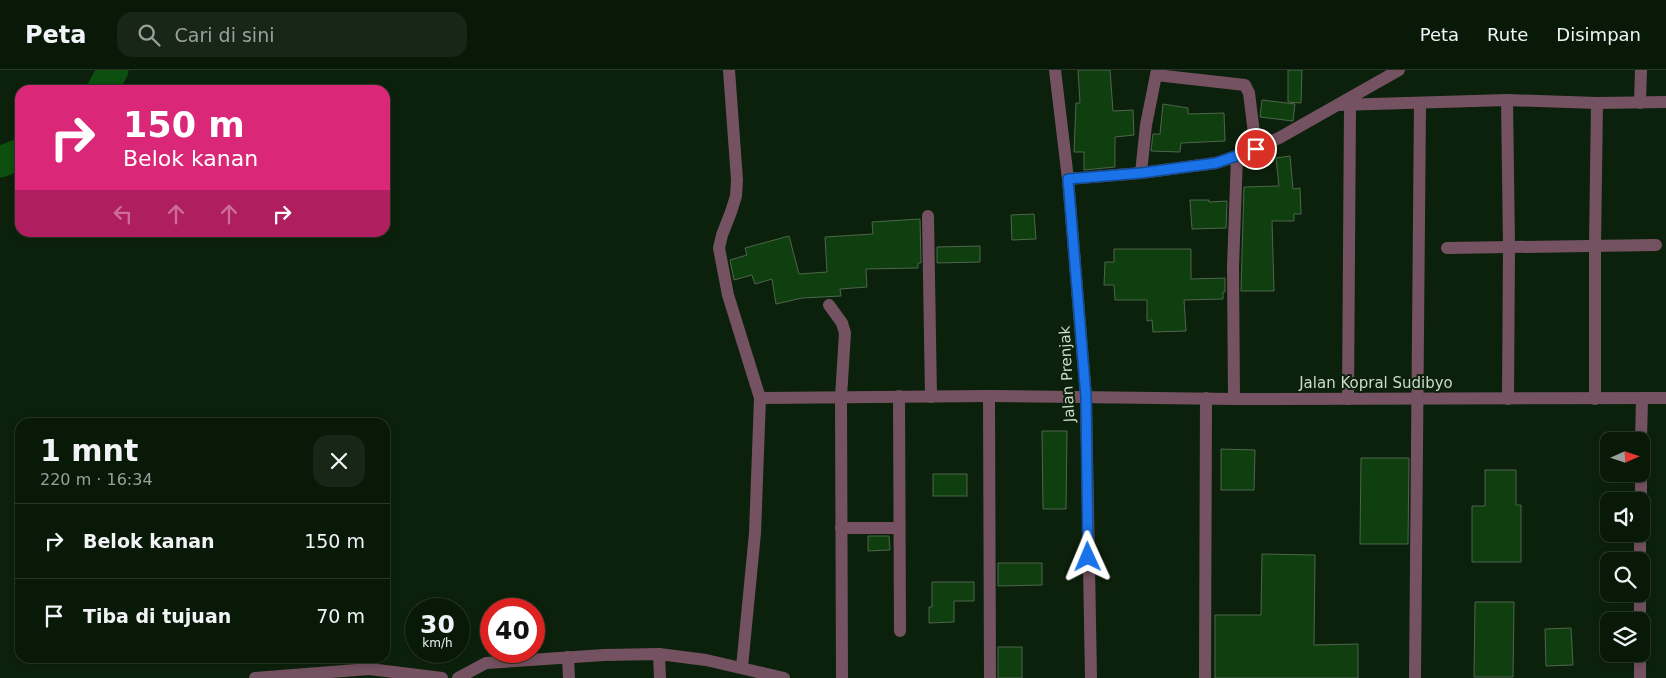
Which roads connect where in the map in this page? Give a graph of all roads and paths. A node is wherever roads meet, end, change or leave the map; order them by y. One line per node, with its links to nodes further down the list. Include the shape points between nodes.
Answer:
1 (729, 70): 27 (street, via 737,180 736,196 719,248 728,295)
2 (1055, 70): 15 (street, Jalan Prenjak)
3 (1399, 70): 11 (street)
4 (1641, 70): 10 (street)
5 (1157, 72): 12 (street, via 1245,84); 14 (street, via 1146,125)
6 (1507, 100): 7 (street); 9 (street); 19 (street)
7 (1597, 102): 10 (street); 17 (street)
8 (1666, 102): 10 (street)
9 (1420, 103): 11 (street); 32 (street)
10 (1640, 103)
11 (1344, 105): 12 (street); 31 (street)
12 (1256, 149): 13 (street)
13 (1237, 156): 14 (street, via 1216,163); 30 (street, via 1233,267)
14 (1141, 173): 15 (street)
15 (1068, 179): 26 (street, Jalan Prenjak)
16 (928, 216): 25 (street)
17 (1595, 245): 18 (street); 19 (street); 34 (street)
18 (1656, 245)
19 (1509, 246): 20 (street); 33 (street)
20 (1447, 248)
21 (829, 305): 24 (street, via 845,333)
22 (899, 396): 24 (street, Jalan Kopral Sudibyo); 25 (street, Jalan Kopral Sudibyo); 38 (street)
23 (989, 396): 25 (street, Jalan Kopral Sudibyo); 26 (street, Jalan Kopral Sudibyo); 52 (street)
24 (841, 397): 27 (street, Jalan Kopral Sudibyo); 37 (street)
25 (930, 397)
26 (1086, 397): 28 (street, Jalan Kopral Sudibyo); 53 (street, Jalan Prenjak)
27 (760, 398): 43 (street, via 755,533)
28 (1206, 398): 30 (street, Jalan Kopral Sudibyo); 54 (street)
29 (1666, 398): 35 (street, Jalan Kopral Sudibyo)
30 (1234, 399): 31 (street, Jalan Kopral Sudibyo)
31 (1348, 399): 32 (street, Jalan Kopral Sudibyo)
32 (1418, 399): 33 (street, Jalan Kopral Sudibyo); 55 (street)
33 (1508, 399): 34 (street, Jalan Kopral Sudibyo)
34 (1595, 399): 35 (street, Jalan Kopral Sudibyo)
35 (1642, 399): 36 (street)
36 (1641, 432)
37 (841, 528): 38 (street); 51 (street)
38 (900, 528): 39 (street)
39 (900, 630)
40 (659, 654): 41 (street); 43 (street); 49 (street)
41 (568, 656): 47 (street, via 486,662); 48 (street)
42 (1640, 662): 56 (street)
43 (742, 667): 50 (street)
44 (340, 675): 45 (street); 46 (street, via 369,669)
45 (255, 678)
46 (442, 678)
47 (458, 678)
48 (569, 678)
49 (660, 678)
50 (784, 678)
51 (842, 678)
52 (990, 678)
53 (1091, 678)
54 (1205, 678)
55 (1415, 678)
56 (1640, 678)

